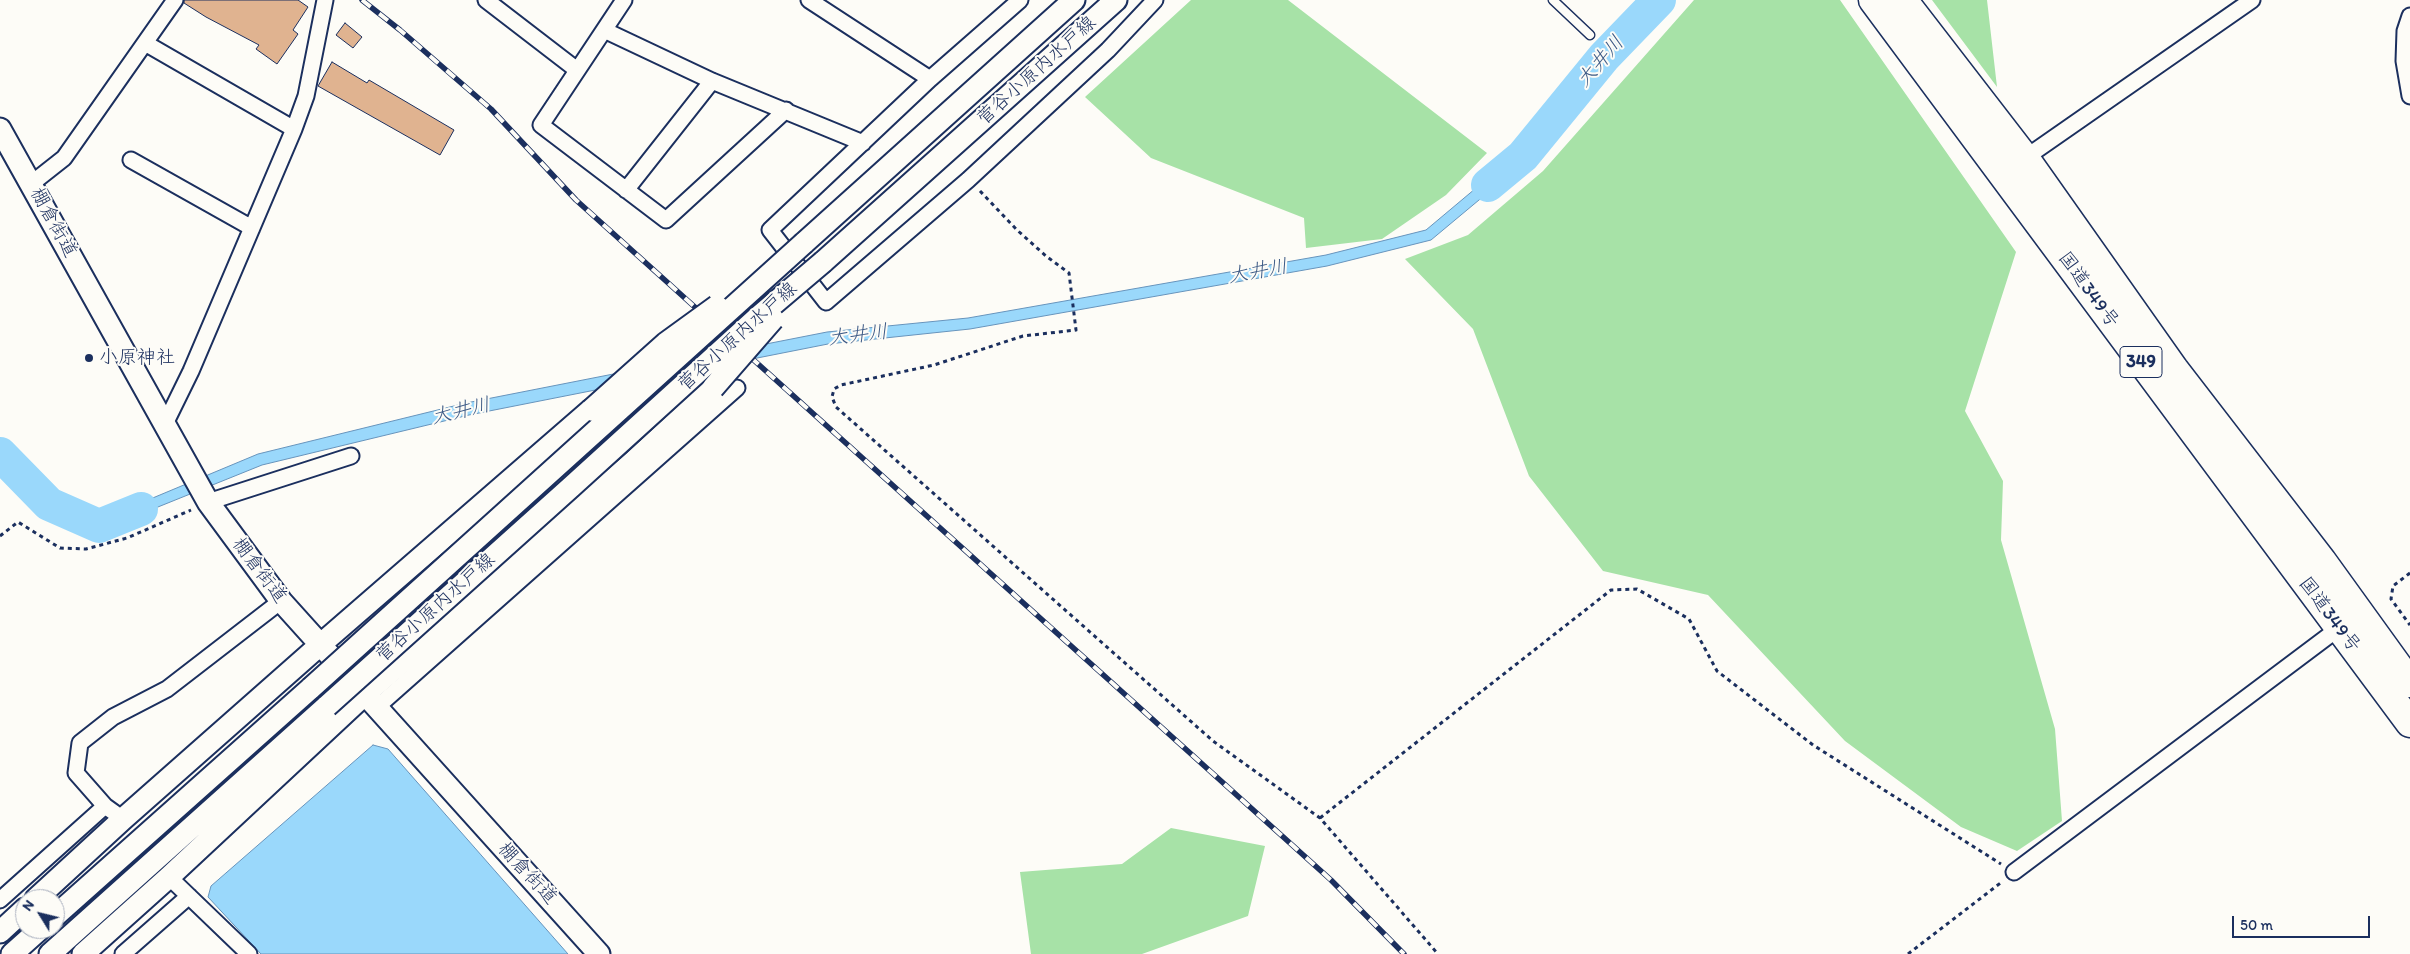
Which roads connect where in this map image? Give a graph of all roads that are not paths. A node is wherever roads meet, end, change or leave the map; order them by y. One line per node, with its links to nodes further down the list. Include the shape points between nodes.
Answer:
1 (175, 0): 17 (street)
2 (624, 0): 15 (street)
3 (809, 0): 19 (street)
4 (1020, 0): 19 (street)
5 (1074, 0): 31 (main road, 菅谷小原内水戸線)
6 (1116, 0): 32 (main road, 菅谷小原内水戸線)
7 (1155, 0): 25 (street, via 1108,50 968,180 826,302 770,230)
8 (1553, 0): 16 (lane)
9 (1873, 0): 38 (highway, 国道349号 / 349)
10 (1903, 0): 26 (highway, 国道349号 / 349)
11 (2252, 0): 26 (street)
12 (493, 2): 18 (street)
13 (319, 3): 24 (street, via 306,96)
14 (2410, 16): 21 (street, via 2405,30 2404,61)
15 (604, 30): 18 (street); 20 (street)
16 (1590, 34)
17 (145, 43): 24 (street); 28 (street, via 64,158)
18 (577, 70): 29 (street, via 541,125)
19 (930, 78): 25 (street)
20 (712, 82): 22 (street); 29 (street)
21 (2410, 96)
22 (786, 110): 25 (street); 29 (street, via 666,220)
23 (0, 129): 28 (main road, 棚倉街道)
24 (294, 129): 30 (street)
25 (863, 142)
26 (2025, 158): 40 (highway, 国道349号 / 349, via 2174,369)
27 (131, 160): 30 (street)
28 (31, 184): 34 (main road, 棚倉街道)
29 (626, 190)
30 (252, 228): 34 (street)
31 (804, 243): 39 (main road, 菅谷小原内水戸線, bridge, via 666,343); 50 (main road, 菅谷小原内水戸線, bridge)
32 (823, 262): 41 (main road, 菅谷小原内水戸線, bridge, via 713,388); 55 (main road, 菅谷小原内水戸線, bridge)
33 (737, 388): 41 (street)
34 (165, 424): 36 (main road, 棚倉街道)
35 (350, 456): 36 (street)
36 (206, 500): 37 (main road, 棚倉街道)
37 (281, 601): 39 (main road, 棚倉街道); 43 (street, via 167,689 112,717 80,743 76,773)
38 (2339, 628): 42 (highway, 国道349号 / 349); 45 (street)
39 (320, 645): 41 (main road, 棚倉街道); 44 (main road, 菅谷小原内水戸線)
40 (2410, 683)
41 (370, 701): 46 (main road, 菅谷小原内水戸線); 59 (main road, 棚倉街道)
42 (2410, 723)
43 (105, 806): 44 (street); 49 (street)
44 (123, 819): 47 (main road, 菅谷小原内水戸線)
45 (2014, 872)
46 (169, 877): 48 (street); 56 (main road, 菅谷小原内水戸線)
47 (47, 889)
48 (189, 896): 57 (street); 58 (street)
49 (0, 900)
50 (65, 907)
51 (15, 918): 52 (main road)
52 (0, 932)
53 (29, 939): 54 (main road)
54 (12, 954)
55 (50, 954)
56 (83, 954)
57 (123, 954)
58 (249, 954)
59 (599, 954)

